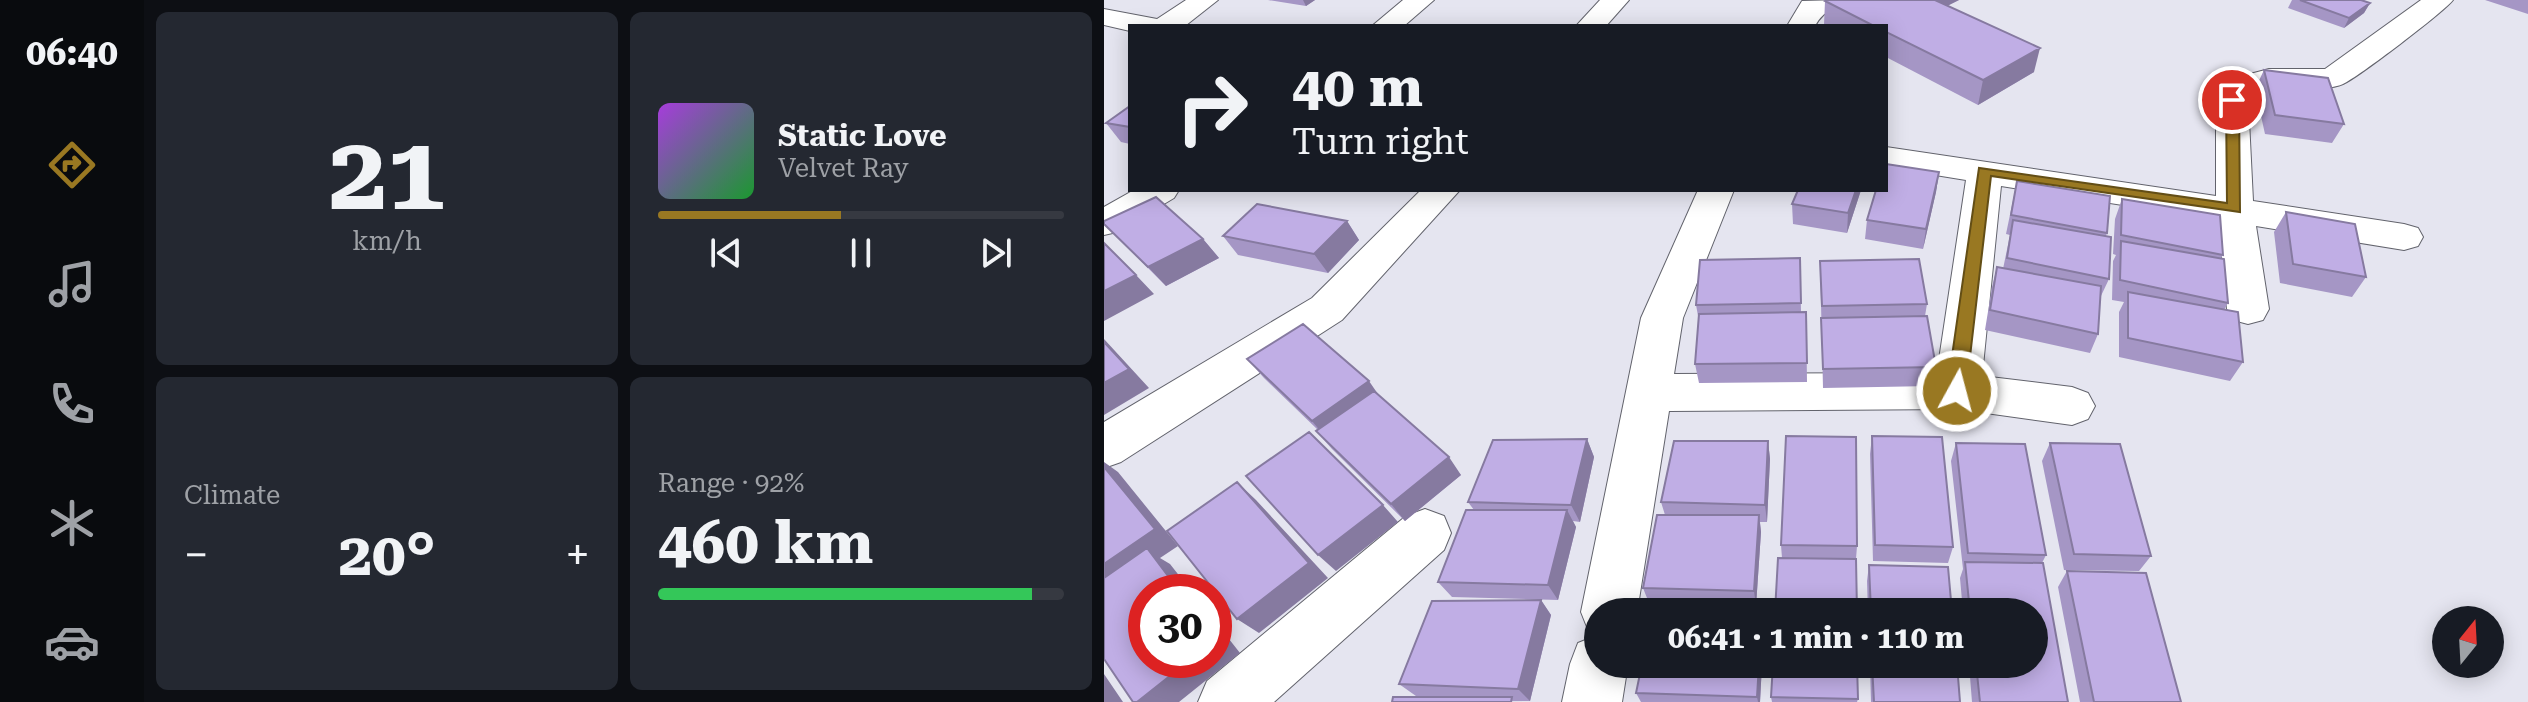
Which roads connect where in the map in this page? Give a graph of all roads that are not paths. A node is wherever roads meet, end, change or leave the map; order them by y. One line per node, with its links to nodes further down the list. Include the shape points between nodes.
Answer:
1 (1204, 0): 7 (street)
2 (1420, 0): 8 (street)
3 (1615, 0): 9 (street)
4 (2439, 0): 15 (street, via 2333,77 2269,78 2242,86 2232,100)
5 (1104, 17): 6 (street)
6 (1140, 24)
7 (1169, 24)
8 (1389, 24)
9 (1592, 24)
10 (1888, 157): 11 (street)
11 (1985, 171): 15 (street); 19 (street)
12 (1158, 192): 16 (street)
13 (1440, 192): 22 (street, via 1327,309)
14 (1715, 192): 20 (street, via 1662,318)
15 (2235, 209): 17 (street); 18 (street)
16 (1104, 223)
17 (2404, 237)
18 (2248, 309)
19 (1957, 391): 20 (street); 21 (street)
20 (1648, 393): 24 (street)
21 (2072, 406)
22 (1104, 447)
23 (1425, 533): 26 (street)
24 (1611, 598)
25 (1596, 678): 27 (street)
26 (1228, 702)
27 (1592, 702)

